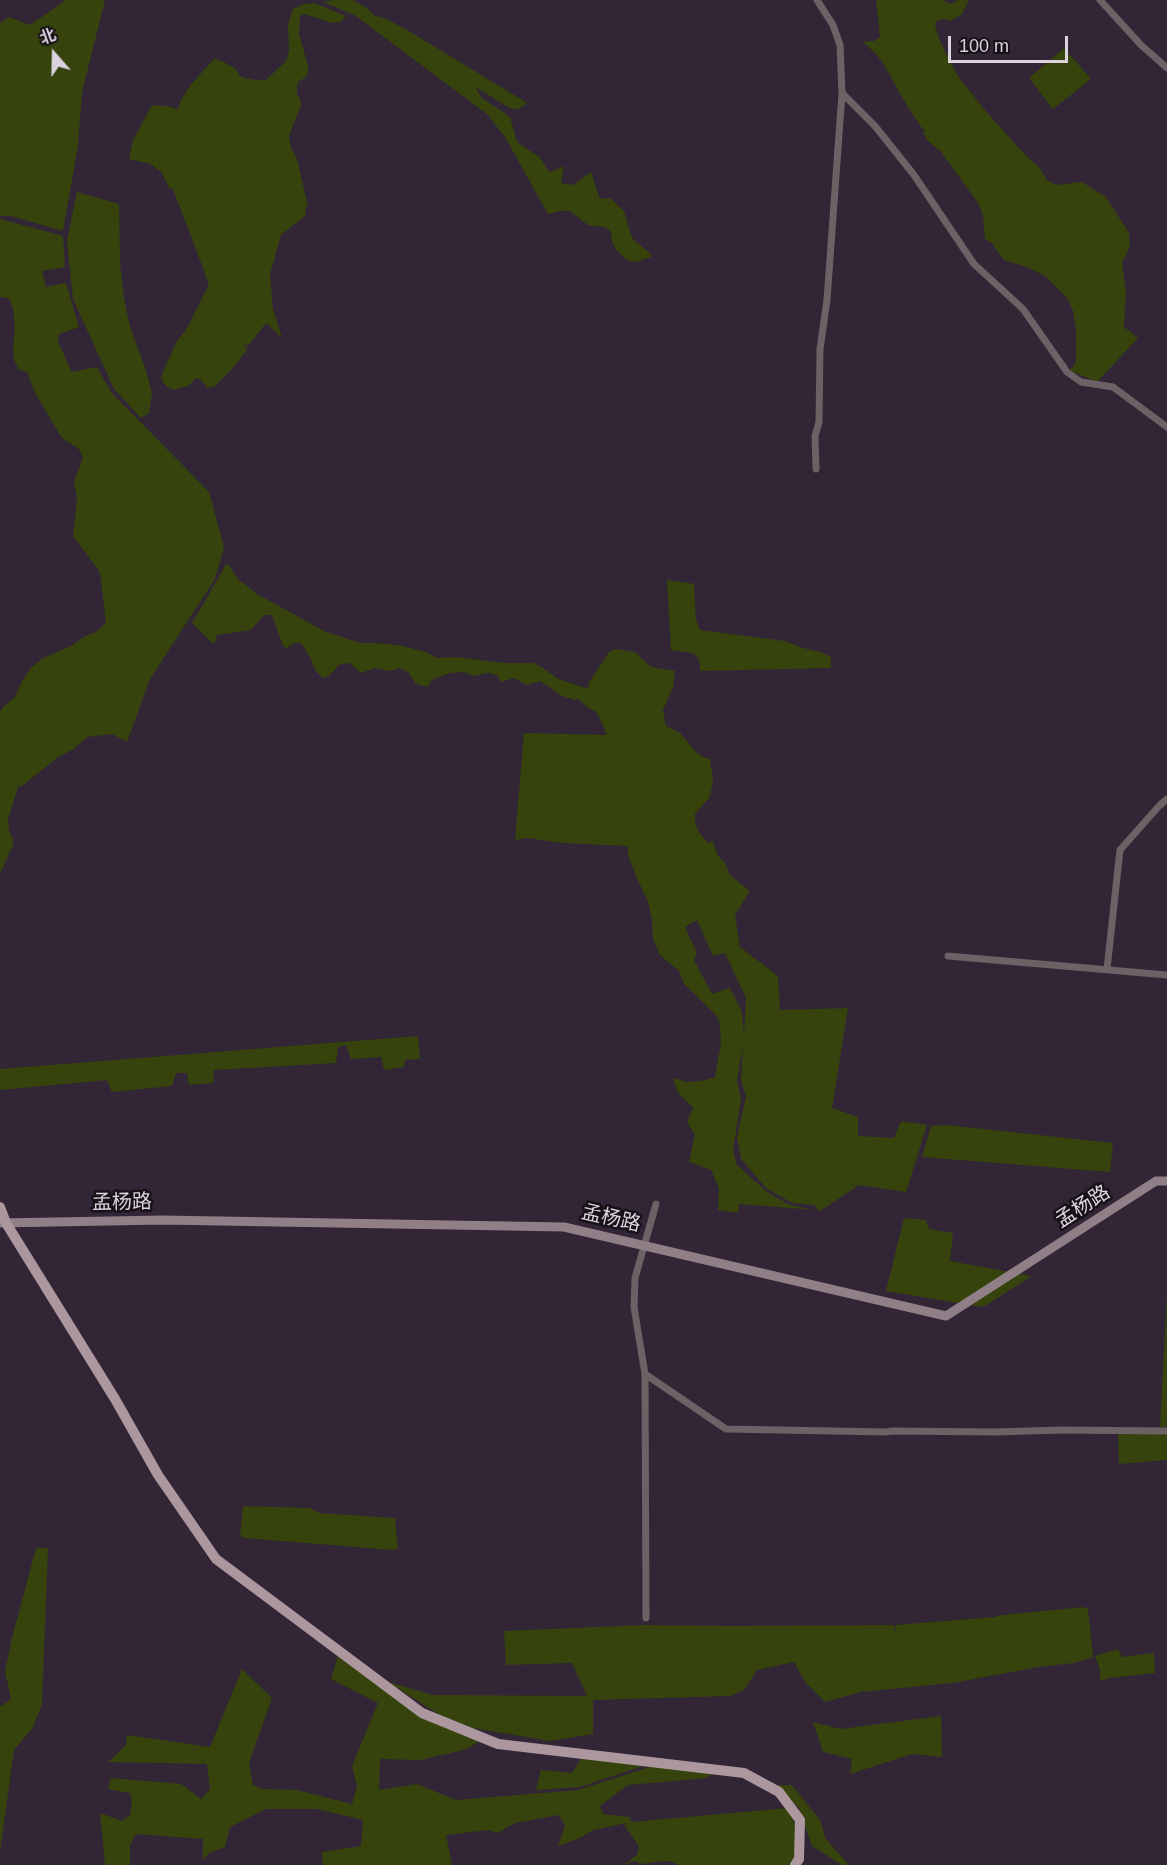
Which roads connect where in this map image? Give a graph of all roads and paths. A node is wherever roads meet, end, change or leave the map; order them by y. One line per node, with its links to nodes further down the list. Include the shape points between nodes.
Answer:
1 (817, 0): 4 (street, via 840,45)
2 (1101, 0): 3 (street)
3 (1167, 68)
4 (842, 93): 5 (street, via 875,126 914,175 974,264 1023,309 1067,372 1081,382 1113,387); 6 (street, via 820,349)
5 (1167, 427)
6 (816, 469)
7 (1167, 800): 9 (street, via 1120,850)
8 (948, 956): 9 (street)
9 (1107, 969): 10 (street)
10 (1167, 975)
11 (1167, 1181): 15 (main road, 孟杨路, via 1156,1181 946,1316)
12 (656, 1204): 15 (street)
13 (0, 1207): 14 (main road)
14 (3, 1223): 15 (main road, 孟杨路, via 163,1220 564,1227); 19 (main road, via 115,1399 158,1475 216,1559 422,1713 498,1744 744,1773 778,1792 800,1820 799,1859)
15 (644, 1245): 16 (street, via 635,1278 634,1307)
16 (645, 1374): 17 (street, via 726,1429); 18 (street)
17 (1167, 1431)
18 (646, 1618)
19 (795, 1865)

